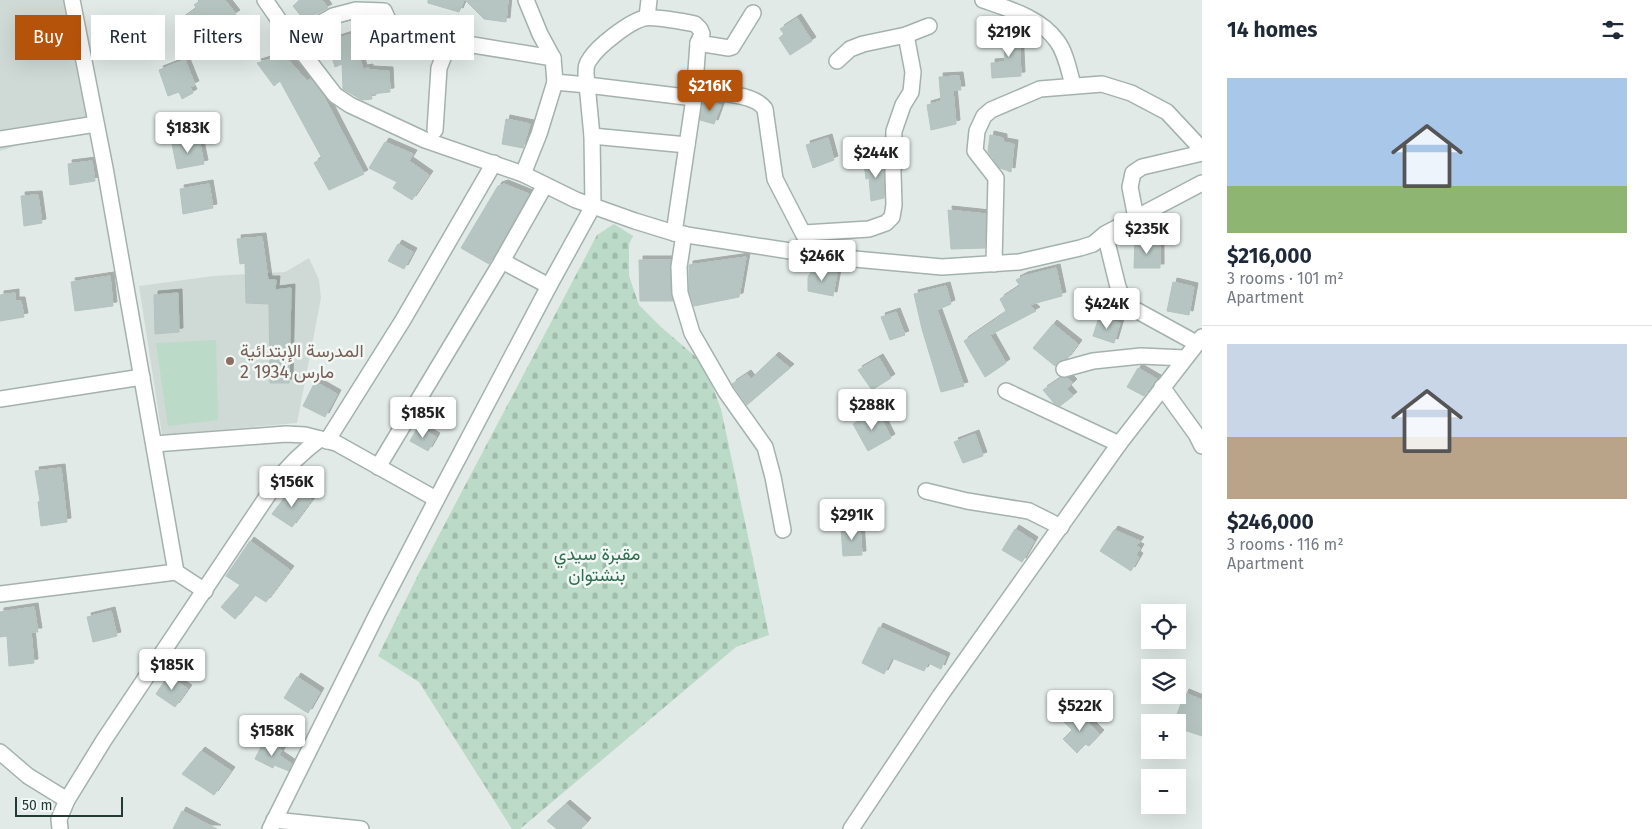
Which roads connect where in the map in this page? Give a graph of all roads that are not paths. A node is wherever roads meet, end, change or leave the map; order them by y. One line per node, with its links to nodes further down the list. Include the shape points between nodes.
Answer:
1 (72, 0): 23 (street)
2 (265, 0): 7 (street)
3 (526, 0): 15 (street)
4 (649, 0): 10 (street)
5 (983, 0): 21 (street, via 1042,25 1058,41)
6 (753, 13): 13 (street, via 732,47)
7 (275, 15)
8 (337, 15): 9 (street, via 356,10 384,11)
9 (386, 15)
10 (647, 17): 13 (street, via 695,24 702,34); 20 (street, via 622,31 590,58 586,66)
11 (929, 26): 12 (street)
12 (906, 35): 18 (street, via 863,44 850,49); 35 (street, via 912,72 911,92 894,131 892,217 886,223 869,229)
13 (698, 43): 22 (street)
14 (474, 45): 15 (street)
15 (553, 58): 19 (street)
16 (308, 60): 29 (street, via 335,95 350,105 425,140)
17 (442, 60): 24 (street)
18 (837, 60)
19 (554, 82): 20 (street); 30 (street)
20 (587, 85): 22 (street); 25 (street)
21 (1073, 85): 28 (street, via 1102,84 1149,102 1167,112); 40 (street, via 1040,89 984,116 975,151 996,178)
22 (694, 95): 27 (street); 35 (street, via 716,92 736,95 762,104 766,109 775,179)
23 (96, 124): 26 (street); 45 (street)
24 (434, 130)
25 (592, 136): 27 (street); 33 (street)
26 (0, 139)
27 (687, 145): 36 (street)
28 (1202, 153): 34 (street, via 1142,167 1134,173 1130,187)
29 (494, 163): 30 (street); 49 (street, via 403,320)
30 (523, 174): 32 (street)
31 (1202, 184): 34 (street)
32 (545, 185): 33 (street); 39 (street)
33 (593, 206): 36 (street); 41 (street)
34 (1136, 218): 37 (street)
35 (804, 233): 38 (street)
36 (679, 234): 38 (street); 57 (street, via 680,293 692,333 726,392 765,447)
37 (1105, 234): 40 (street, via 1093,244 1080,248 1019,262); 42 (street, via 1122,299 1134,309)
38 (813, 255): 40 (street, via 942,267)
39 (502, 261): 41 (street); 53 (street)
40 (994, 264)
41 (549, 286): 55 (street)
42 (1199, 340): 43 (street)
43 (1185, 358): 44 (street, via 1141,356 1093,361); 46 (street)
44 (1064, 369)
45 (142, 377): 48 (street); 50 (street)
46 (1162, 387): 51 (street); 52 (street)
47 (1006, 391): 51 (street)
48 (0, 399)
49 (324, 440): 50 (street, via 286,434); 53 (street, via 336,443); 59 (street, via 308,448 287,467)
50 (154, 444): 58 (street)
51 (1119, 444): 56 (street)
52 (1202, 446)
53 (378, 467): 55 (street)
54 (926, 491): 56 (street, via 1029,511)
55 (436, 499): 63 (street)
56 (1061, 527): 66 (street, via 940,696)
57 (783, 530)
58 (176, 572): 59 (street); 60 (street)
59 (205, 591): 62 (street)
60 (0, 594)
61 (0, 752): 62 (street, via 28,776)
62 (67, 800): 64 (street, via 59,819)
63 (272, 824): 65 (street)
64 (60, 829)
65 (361, 829)
66 (851, 829)

